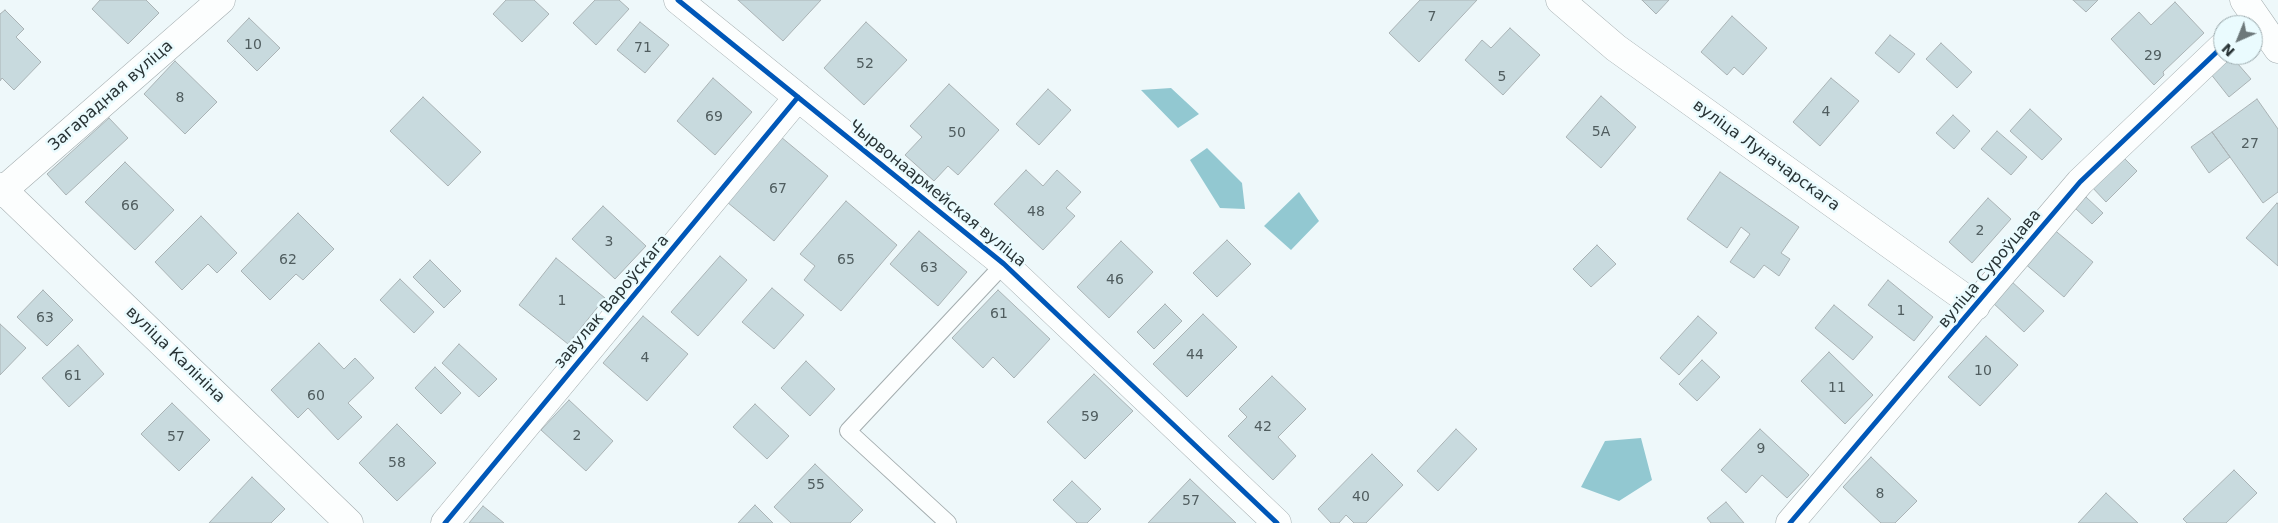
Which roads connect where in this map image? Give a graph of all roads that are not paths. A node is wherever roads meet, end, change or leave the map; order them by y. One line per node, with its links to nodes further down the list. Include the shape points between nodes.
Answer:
1 (222, 0): 8 (street, Загарадная вуліца)
2 (678, 0): 7 (street, Чырвонаармейская вуліца)
3 (1560, 0): 10 (street, вуліца Луначарскага, via 1616,48)
4 (2248, 13): 5 (street)
5 (2278, 49)
6 (2213, 56): 10 (street, вуліца Суроўцава, via 2080,182)
7 (798, 97): 9 (street, Чырвонаармейская вуліца); 12 (street, завулак Вароўскага)
8 (1, 190): 11 (street, вуліца Калініна)
9 (1004, 264): 13 (lane, via 848,431); 14 (street, Чырвонаармейская вуліца)
10 (1976, 306): 15 (street, вуліца Суроўцава)
11 (350, 523)
12 (446, 523)
13 (948, 523)
14 (1277, 523)
15 (1790, 523)

